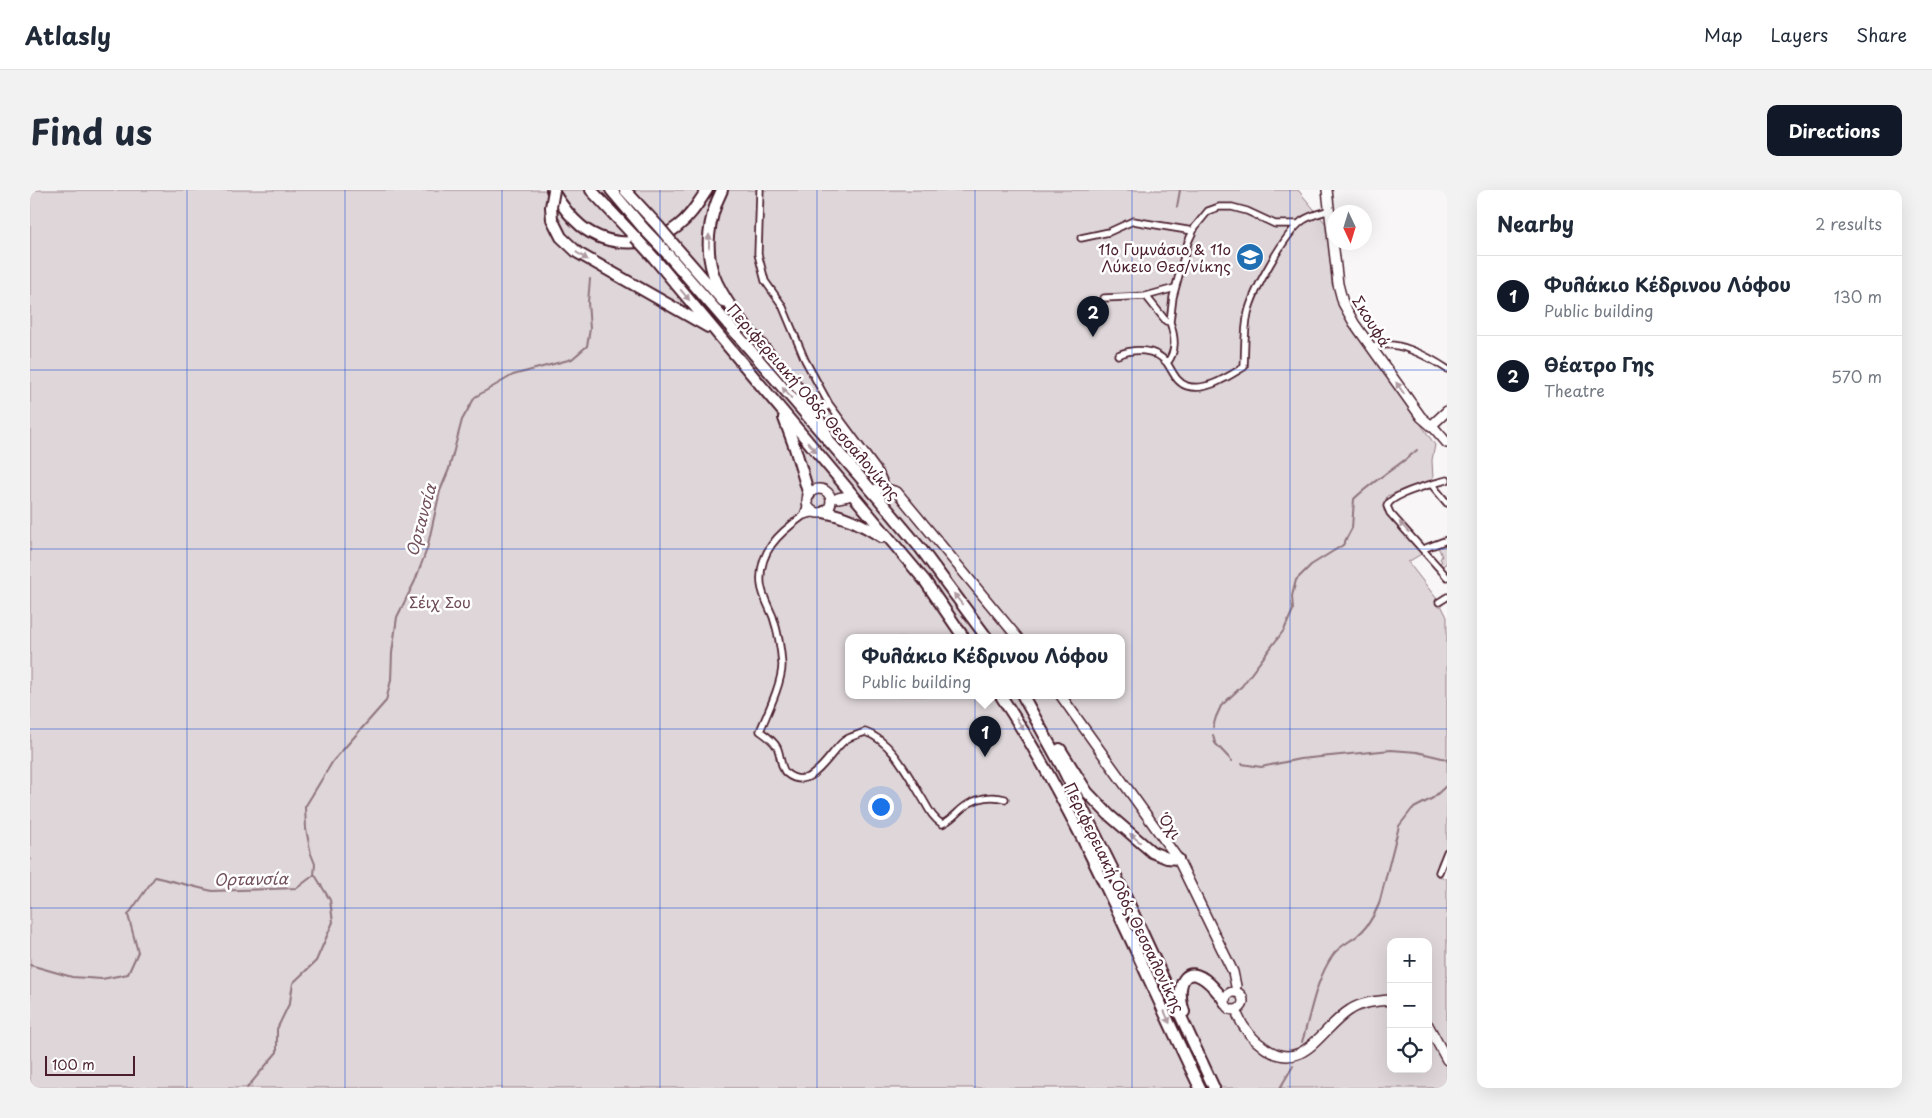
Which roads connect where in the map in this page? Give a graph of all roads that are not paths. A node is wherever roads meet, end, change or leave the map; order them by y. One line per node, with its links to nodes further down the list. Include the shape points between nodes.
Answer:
1 (553, 190): 5 (highway, via 562,207 583,228 600,238 631,242 652,239 675,229); 20 (highway, one-way to 20, bridge, via 552,219 561,237 578,253)
2 (591, 190): 20 (highway, Περιφερειακή Οδός Θεσσαλονίκης, one-way to 20, bridge, via 635,236)
3 (610, 190): 30 (highway, Περιφερειακή Οδός Θεσσαλονίκης, one-way to 3, bridge)
4 (625, 190): 18 (highway, bridge)
5 (707, 190)
6 (722, 190): 18 (highway, one-way to 6, via 717,283 710,255 710,224)
7 (760, 190): 25 (street, via 758,254 765,281 782,305 805,360)
8 (1328, 190): 9 (main road, Σκουφά)
9 (1330, 205)
10 (1327, 211): 11 (street)
11 (1298, 224): 12 (street, via 1278,224 1240,209 1222,206 1208,211); 23 (street, via 1282,246 1252,302 1248,314 1244,367 1211,384 1188,386 1174,376)
12 (1193, 231): 13 (street, via 1133,221 1109,232); 15 (street)
13 (1081, 238)
14 (1334, 250): 21 (main road, Σκουφά, via 1341,299)
15 (1175, 288): 16 (street); 19 (street)
16 (1146, 296): 17 (street); 19 (street)
17 (1104, 298)
18 (740, 317): 28 (highway)
19 (1170, 322): 23 (street, via 1174,343)
20 (716, 332): 26 (highway, Περιφερειακή Οδός Θεσσαλονίκης)
21 (1372, 348): 24 (street, via 1384,345 1412,350); 29 (main road, Σκουφά, one-way to 21)
22 (1118, 355): 23 (street, via 1143,350)
23 (1167, 363)
24 (1447, 369)
25 (829, 404): 28 (street); 35 (street, via 880,473)
26 (781, 410): 37 (highway); 42 (highway, Περιφερειακή Οδός Θεσσαλονίκης, one-way to 42)
27 (1447, 411): 29 (main road)
28 (818, 416): 30 (highway)
29 (1431, 426): 31 (main road, Σκουφά)
30 (831, 443): 48 (highway, Περιφερειακή Οδός Θεσσαλονίκης, one-way to 30, via 921,549)
31 (1447, 444)
32 (1447, 480): 33 (street)
33 (1432, 485): 38 (street); 43 (street, one-way to 33, via 1387,505 1397,496)
34 (876, 489): 35 (main road)
35 (887, 489): 49 (main road, via 897,492 907,503)
36 (848, 496): 39 (main road)
37 (808, 500): 39 (main road); 39 (main road, via 821,490 828,494); 40 (street)
38 (1447, 503)
39 (827, 507): 40 (street); 42 (highway, via 863,524)
40 (803, 516): 54 (street, via 772,542 761,576 761,585 780,641 782,668 760,731 777,748 784,771 792,777 812,775 844,742 866,732 876,735 893,755 934,819 942,824 974,801 986,797)
41 (1447, 540): 43 (street)
42 (892, 543): 47 (highway, Περιφερειακή Οδός Θεσσαλονίκης, via 925,581)
43 (1423, 549): 44 (street)
44 (1447, 577)
45 (1447, 597): 46 (street)
46 (1439, 602)
47 (961, 634)
48 (984, 634)
49 (1015, 634)
50 (1003, 699): 65 (highway, Περιφερειακή Οδός Θεσσαλονίκης, one-way to 65, via 1068,808)
51 (1025, 699): 63 (highway, Περιφερειακή Οδός Θεσσαλονίκης, via 1115,874)
52 (1031, 699): 56 (highway, one-way to 52, via 1152,852 1094,800 1074,773)
53 (1064, 699): 56 (main road, Όχι)
54 (1005, 799)
55 (1447, 852): 57 (street)
56 (1178, 859): 58 (main road, Όχι, via 1233,972)
57 (1439, 872)
58 (1236, 990): 59 (main road, via 1226,995); 61 (main road, via 1243,1003)
59 (1224, 1001): 61 (main road, via 1226,1006); 63 (highway, via 1204,978 1195,975 1185,978 1180,987 1180,997)
60 (1387, 1001): 61 (main road, via 1351,1009 1308,1049 1289,1056 1273,1054 1260,1045 1242,1027)
61 (1236, 1011)
62 (1430, 1028): 64 (main road)
63 (1189, 1035): 66 (highway, Περιφερειακή Οδός Θεσσαλονίκης)
64 (1447, 1060)
65 (1200, 1088)
66 (1214, 1088)

